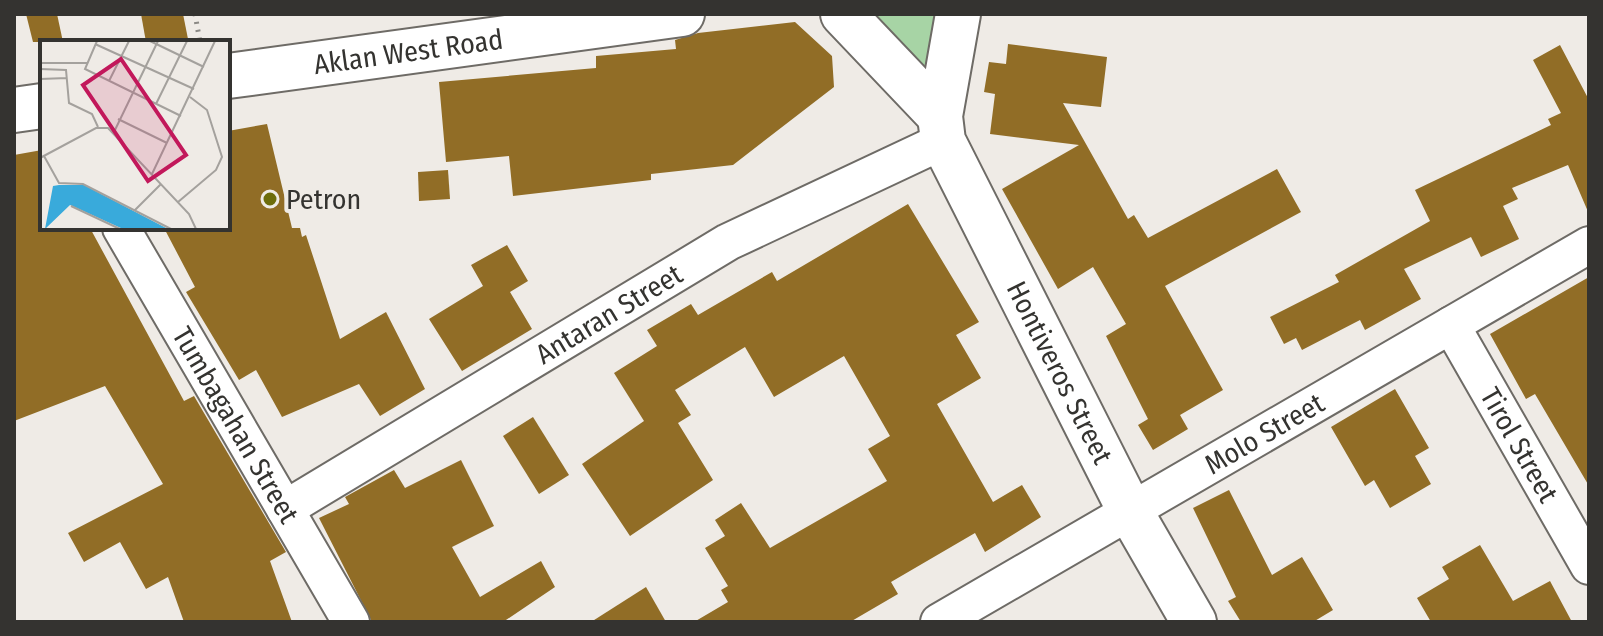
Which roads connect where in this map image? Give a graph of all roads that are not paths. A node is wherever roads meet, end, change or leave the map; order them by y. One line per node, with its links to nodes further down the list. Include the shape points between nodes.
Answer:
1 (682, 14): 4 (street, Aklan West Road)
2 (843, 14): 7 (street, Hontiveros Street)
3 (958, 14): 7 (street)
4 (230, 76)
5 (40, 106): 6 (street)
6 (14, 110)
7 (941, 128): 11 (street, Antaran Street, via 728,242); 12 (street, Hontiveros Street)
8 (122, 230): 11 (street, Tumbagahan Street)
9 (1589, 245): 10 (street, Molo Street)
10 (1451, 325): 12 (street, Molo Street); 13 (street, Tirol Street)
11 (285, 509): 14 (street, Tumbagahan Street)
12 (1130, 511): 15 (street, Molo Street); 16 (street, Hontiveros Street)
13 (1589, 566)
14 (351, 622)
15 (939, 622)
16 (1194, 622)

